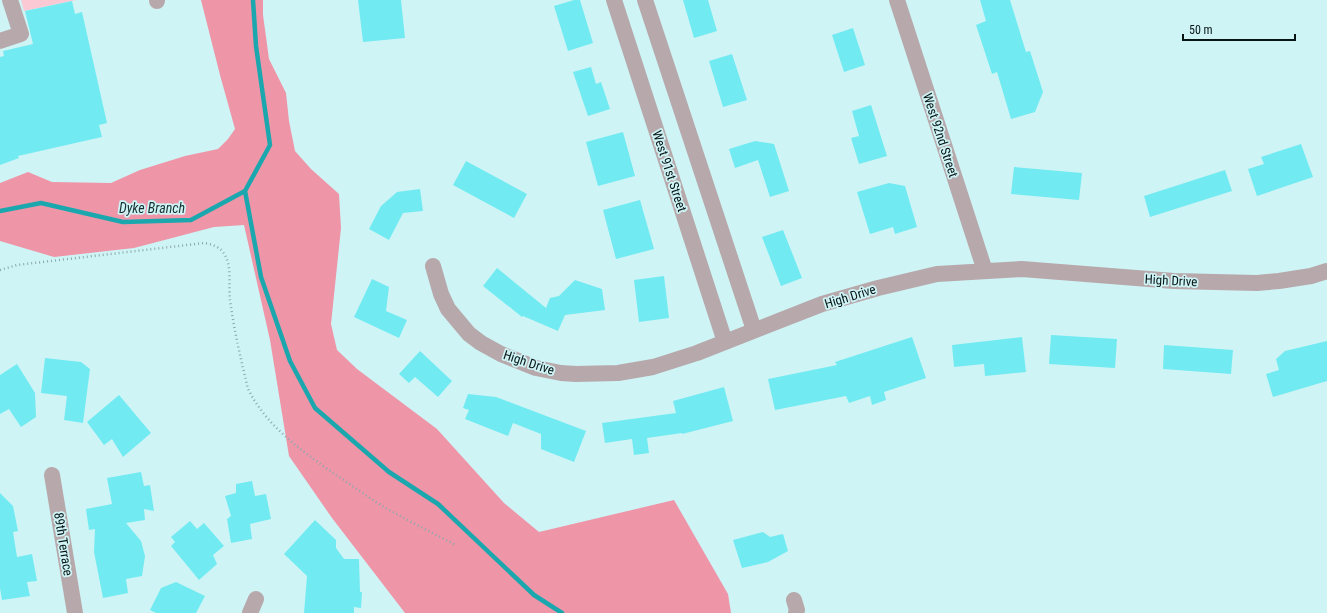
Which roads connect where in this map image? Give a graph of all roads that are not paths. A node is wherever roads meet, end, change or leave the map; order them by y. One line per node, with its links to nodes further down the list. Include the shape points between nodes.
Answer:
1 (10, 0): 5 (street, via 25,37)
2 (614, 0): 10 (street, West 91st Street)
3 (645, 0): 9 (street)
4 (897, 0): 7 (street, West 92nd Street)
5 (0, 41)
6 (433, 266): 10 (street, High Drive, via 448,309 469,334 501,354 536,368 561,373 618,373 653,366)
7 (985, 271): 8 (street, High Drive, via 1022,269 1174,281 1257,283 1278,282); 9 (street, High Drive, via 937,274 878,288 822,304)
8 (1327, 271)
9 (754, 330): 10 (street, High Drive)
10 (725, 342)
11 (52, 475): 12 (street, 89th Terrace)
12 (75, 613)

